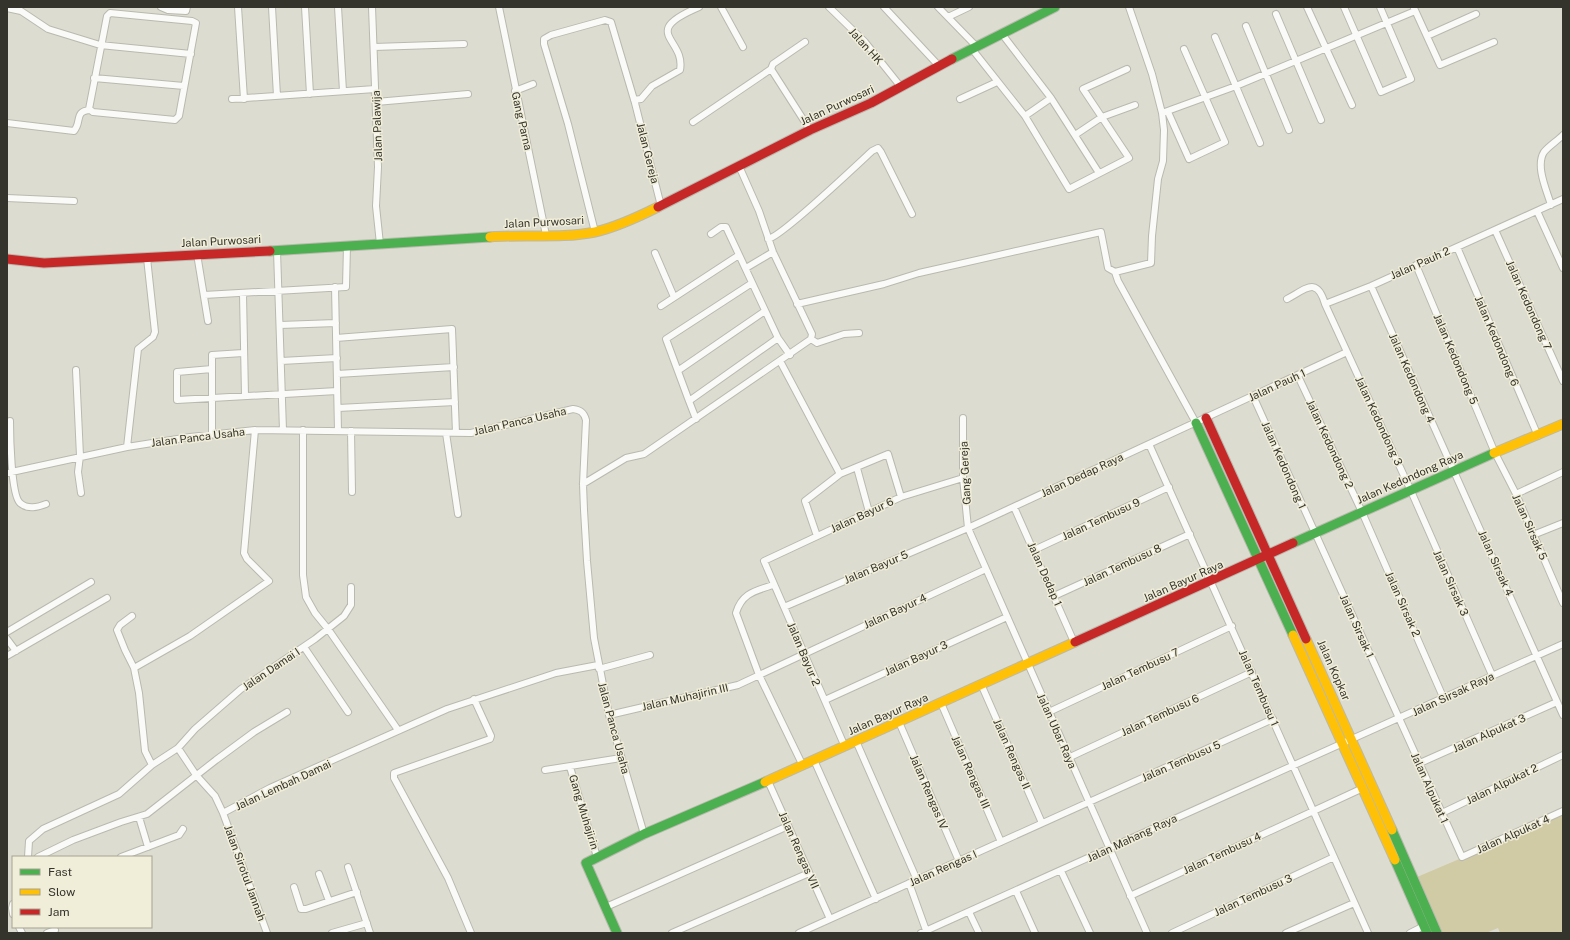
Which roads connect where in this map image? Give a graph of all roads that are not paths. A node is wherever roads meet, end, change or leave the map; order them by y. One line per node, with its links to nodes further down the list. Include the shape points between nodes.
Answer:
1 (161, 7): 2 (street, via 181,12 186,11)
2 (187, 7)
3 (238, 7): 61 (street)
4 (272, 7): 58 (street)
5 (305, 7): 56 (street)
6 (338, 7): 54 (street)
7 (372, 7): 37 (street, Jalan Palawija)
8 (499, 7): 55 (street, Gang Parna)
9 (699, 7): 64 (street, via 674,19 668,29 680,62 680,70 652,86 641,99)
10 (721, 7): 36 (street)
11 (829, 7): 52 (street, Jalan HK, via 865,42)
12 (884, 7): 43 (street)
13 (938, 7): 25 (street)
14 (968, 7): 25 (street)
15 (1055, 7): 28 (street, Jalan Purwosari)
16 (1129, 7): 69 (street)
17 (1307, 7): 39 (street)
18 (1344, 7): 29 (street)
19 (1380, 7): 26 (street)
20 (7, 8): 21 (street)
21 (18, 9): 35 (street, via 48,28)
22 (1415, 9): 26 (street); 30 (street)
23 (1276, 14): 42 (street)
24 (1476, 14): 30 (street)
25 (948, 17): 38 (street)
26 (1387, 23): 29 (street); 29 (street, via 1411,80 1381,92)
27 (1246, 26): 46 (street)
28 (1002, 34): 38 (street, Jalan Purwosari); 59 (street)
29 (1356, 36): 39 (street)
30 (1427, 36): 33 (street, via 1440,65)
31 (1215, 37): 51 (street)
32 (805, 42): 44 (street, via 773,64)
33 (1494, 42)
34 (464, 44): 37 (street)
35 (100, 45): 41 (street); 41 (street, via 110,13 192,21 197,25); 47 (street)
36 (743, 47)
37 (374, 48): 53 (street, Jalan Palawija)
38 (975, 48): 43 (street, Jalan Purwosari); 48 (street)
39 (1326, 48): 42 (street); 67 (street)
40 (1184, 49): 60 (street)
41 (191, 54): 50 (street)
42 (1296, 61): 46 (street); 72 (street)
43 (939, 66): 52 (street, Jalan Purwosari)
44 (771, 69): 73 (street); 75 (street)
45 (1127, 69): 71 (street, via 1083,89)
46 (1266, 73): 51 (street); 76 (street)
47 (94, 78): 50 (street); 68 (street)
48 (997, 82): 62 (street); 70 (street)
49 (532, 84): 55 (street)
50 (184, 86): 68 (street, via 179,116 175,120)
51 (1236, 86): 60 (street); 79 (street)
52 (901, 87): 75 (street, Jalan Purwosari)
53 (375, 89): 54 (street); 65 (street, Jalan Palawija)
54 (343, 91): 56 (street)
55 (515, 91): 92 (street, Gang Parna)
56 (310, 94): 58 (street)
57 (468, 94): 65 (street)
58 (277, 96): 61 (street)
59 (1051, 98): 70 (street); 77 (street)
60 (1204, 98): 69 (street); 69 (street, via 1225,142 1189,159)
61 (244, 99): 63 (street)
62 (960, 99)
63 (232, 100)
64 (634, 100): 86 (street, Jalan Gereja); 90 (street, Jalan Gereja, via 611,22 605,20 544,39)
65 (376, 102): 94 (street, Jalan Palawija, via 376,206)
66 (1135, 105): 71 (street)
67 (1352, 105)
68 (90, 110): 74 (street, via 80,114 74,131)
69 (1165, 113): 107 (street, via 1163,161 1158,179 1152,263)
70 (1025, 116): 81 (street, via 1069,189)
71 (1102, 117): 77 (street); 81 (street, via 1129,158)
72 (1321, 120)
73 (693, 122)
74 (7, 123)
75 (810, 130): 80 (street, Jalan Purwosari)
76 (1289, 130)
77 (1075, 135): 81 (street)
78 (1563, 135): 85 (street, via 1544,153 1541,160 1540,166)
79 (1260, 143)
80 (739, 166): 86 (street, Jalan Purwosari); 93 (street)
81 (1099, 174)
82 (7, 198): 84 (street)
83 (1563, 199): 85 (street, Jalan Pauh 2)
84 (74, 201)
85 (1550, 205): 87 (street, Jalan Pauh 2)
86 (661, 206): 90 (street, Jalan Purwosari)
87 (1537, 211): 89 (street, Jalan Pauh 2); 106 (street)
88 (912, 214): 93 (street, via 878,148 872,150 789,226)
89 (1495, 230): 96 (street, Jalan Pauh 2); 139 (street, Jalan Kedondong 7)
90 (595, 232): 92 (street, Jalan Purwosari)
91 (711, 234): 101 (street, via 721,227 726,227)
92 (546, 235): 94 (street, Jalan Purwosari)
93 (768, 239): 98 (street)
94 (380, 244): 95 (street, Jalan Purwosari)
95 (347, 246): 97 (street, Jalan Purwosari); 110 (street, via 346,286)
96 (1457, 247): 104 (street, Jalan Pauh 2); 163 (street, Jalan Kedondong 6)
97 (277, 250): 100 (street, Jalan Purwosari); 111 (street)
98 (773, 252): 105 (street); 116 (street)
99 (654, 253): 114 (street)
100 (198, 254): 102 (street, Jalan Purwosari); 113 (street)
101 (739, 255): 105 (street); 114 (street)
102 (147, 258): 103 (street, Jalan Purwosari, via 44,263); 166 (street, via 154,332 153,337 138,349)
103 (7, 259)
104 (1416, 265): 109 (street, Jalan Pauh 2); 167 (street, Jalan Kedondong 5)
105 (746, 268): 108 (street)
106 (1563, 268)
107 (1115, 272): 116 (street, via 1108,268 1102,233 1099,232); 152 (street)
108 (752, 283): 119 (street); 136 (street, via 666,339)
109 (1371, 286): 117 (street, Jalan Pauh 2); 170 (street, Jalan Kedondong 4)
110 (335, 287): 111 (street); 121 (street)
111 (279, 291): 112 (street); 122 (street)
112 (243, 294): 113 (street); 128 (street)
113 (204, 295): 120 (street)
114 (674, 297): 118 (street)
115 (1287, 299): 117 (street, via 1310,286 1322,292)
116 (797, 304): 126 (street, via 812,334)
117 (1325, 304): 127 (street)
118 (661, 306)
119 (765, 310): 125 (street); 136 (street)
120 (208, 321)
121 (336, 323): 122 (street); 124 (street)
122 (280, 325): 131 (street)
123 (859, 333): 126 (street, via 844,334 818,343)
124 (336, 338): 130 (street); 133 (street, via 452,329)
125 (778, 338): 129 (street); 145 (street)
126 (811, 339): 129 (street)
127 (1347, 352): 138 (street, Jalan Pauh 1); 177 (street, Jalan Kedondong 3)
128 (243, 353): 134 (street, via 212,355); 142 (street)
129 (790, 355): 132 (street)
130 (337, 358): 131 (street); 137 (street)
131 (281, 361): 141 (street)
132 (780, 361): 150 (street); 173 (street)
133 (454, 367): 137 (street); 146 (street)
134 (212, 369): 144 (street); 144 (street, via 177,372 177,400)
135 (76, 370): 168 (street)
136 (679, 370): 145 (street)
137 (337, 374): 140 (street)
138 (1298, 376): 143 (street, Jalan Pauh 1); 185 (street, Jalan Kedondong 2)
139 (1563, 381)
140 (337, 391): 141 (street); 147 (street)
141 (282, 394): 142 (street); 155 (street)
142 (245, 396): 144 (street)
143 (1253, 396): 149 (street, Jalan Pauh 1); 189 (street, Jalan Kedondong 1)
144 (212, 398): 161 (street)
145 (689, 401): 150 (street)
146 (455, 402): 147 (street); 160 (street)
147 (338, 408): 157 (street)
148 (963, 418): 174 (street, Gang Gereja)
149 (1206, 418): 152 (street, Jalan Pauh 1); 159 (street, Jalan Kopkar)
150 (696, 419): 175 (street, via 644,454 626,458)
151 (10, 421): 172 (street)
152 (1196, 423): 164 (street, Jalan Kopkar); 165 (street, Jalan Dedap Raya)
153 (1563, 424): 163 (street, Jalan Kedondong Raya)
154 (255, 430): 155 (street, Jalan Panca Usaha); 161 (street, Jalan Panca Usaha); 222 (street, via 244,553 269,581 190,636)
155 (283, 430): 156 (street, Jalan Panca Usaha)
156 (303, 430): 157 (street, Jalan Panca Usaha); 209 (street, via 303,575 306,597)
157 (338, 431): 158 (street, Jalan Panca Usaha)
158 (351, 431): 162 (street, Jalan Panca Usaha); 178 (street)
159 (1213, 432): 164 (street, via 1207,431); 194 (street, Jalan Kopkar)
160 (456, 433): 162 (street, Jalan Panca Usaha); 175 (street, Jalan Panca Usaha, via 471,433 573,409 579,410 585,416 586,423)
161 (212, 434): 166 (street, Jalan Panca Usaha)
162 (446, 434): 186 (street)
163 (1538, 436): 167 (street, Jalan Kedondong Raya)
164 (1203, 438): 195 (street, Jalan Kopkar)
165 (1149, 444): 176 (street, Jalan Tembusu 1); 183 (street, Jalan Dedap Raya)
166 (126, 446): 168 (street, Jalan Panca Usaha)
167 (1495, 453): 170 (street, Jalan Kedondong Raya); 180 (street, Jalan Sirsak 5)
168 (80, 456): 172 (street, Jalan Panca Usaha); 179 (street, via 78,472)
169 (857, 468): 173 (street); 181 (street, via 888,454); 184 (street)
170 (1454, 470): 177 (street, Jalan Kedondong Raya); 219 (street, Jalan Sirsak 4)
171 (1563, 472): 180 (street)
172 (10, 473): 182 (street, via 20,503 35,508)
173 (840, 474): 192 (street, via 805,501)
174 (963, 478): 181 (street, Jalan Bayur 6); 188 (street, Gang Gereja)
175 (583, 484): 221 (street, Jalan Panca Usaha, via 586,561)
176 (1169, 487): 190 (street, Jalan Tembusu 1); 193 (street, Jalan Tembusu 9)
177 (1411, 491): 185 (street, Jalan Kedondong Raya); 225 (street, Jalan Sirsak 3)
178 (352, 492)
179 (81, 493)
180 (1516, 494): 191 (street, Jalan Sirsak 5)
181 (901, 497): 184 (street, Jalan Bayur 6)
182 (46, 504)
183 (1014, 507): 188 (street, Jalan Dedap Raya); 193 (street, Jalan Dedap 1)
184 (869, 512): 192 (street, Jalan Bayur 6)
185 (1362, 512): 189 (street, Jalan Kedondong Raya); 227 (street, Jalan Sirsak 2)
186 (458, 514)
187 (1563, 523): 191 (street)
188 (968, 528): 197 (street, Jalan Ubar Raya); 205 (street, Jalan Bayur 5)
189 (1315, 533): 194 (street, Jalan Kedondong Raya); 238 (street, Jalan Sirsak 1)
190 (1190, 534): 199 (street, Jalan Tembusu 1); 202 (street, Jalan Tembusu 8)
191 (1533, 535): 204 (street, Jalan Sirsak 5)
192 (817, 536): 196 (street, Jalan Bayur 6)
193 (1034, 550): 202 (street, Jalan Dedap 1)
194 (1269, 555): 195 (street, Jalan Bayur Raya); 241 (street, Jalan Kopkar)
195 (1259, 559): 199 (street, Jalan Bayur Raya); 243 (street, Jalan Kopkar)
196 (764, 561): 200 (street, Jalan Bayur 2)
197 (986, 569): 207 (street, Jalan Ubar Raya); 216 (street, Jalan Bayur 4)
198 (91, 582): 210 (street)
199 (1212, 582): 208 (street, Jalan Tembusu 1); 212 (street, Jalan Bayur Raya)
200 (773, 585): 205 (street, Jalan Bayur 2); 224 (street, via 743,598 736,613)
201 (351, 587): 209 (street, Jalan Damai I, via 350,609)
202 (1054, 596): 212 (street, Jalan Dedap 1)
203 (108, 598): 215 (street)
204 (1563, 603)
205 (784, 607): 216 (street, Jalan Bayur 2)
206 (132, 616): 222 (street, via 117,630)
207 (1007, 617): 220 (street, Jalan Ubar Raya); 229 (street, Jalan Bayur 3)
208 (1232, 626): 223 (street, Jalan Tembusu 1); 234 (street, Jalan Tembusu 7)
209 (328, 629): 214 (street, Jalan Damai I); 240 (street)
210 (7, 632)
211 (7, 639): 215 (street)
212 (1074, 642): 220 (street, Jalan Bayur Raya)
213 (1563, 644): 219 (street, Jalan Sirsak Raya)
214 (304, 647): 233 (street); 245 (street, Jalan Damai I, via 241,689 195,729)
215 (16, 651): 217 (street)
216 (804, 654): 224 (street, Jalan Bayur 4); 229 (street, Jalan Bayur 2)
217 (7, 656)
218 (650, 656): 221 (street, Jalan Lembah Damai)
219 (1538, 656): 225 (street, Jalan Sirsak Raya); 230 (street)
220 (1027, 664): 226 (street, Jalan Bayur Raya); 234 (street, Jalan Ubar Raya)
221 (599, 667): 228 (street, Jalan Lembah Damai, via 556,674); 235 (street, Jalan Panca Usaha)
222 (134, 668): 251 (street, via 145,751)
223 (1252, 672): 237 (street, Jalan Tembusu 1); 248 (street, Jalan Tembusu 6)
224 (759, 675): 235 (street, Jalan Muhajirin III, via 738,685); 253 (street)
225 (1492, 675): 227 (street, Jalan Sirsak Raya)
226 (981, 684): 231 (street, Jalan Bayur Raya); 265 (street, Jalan Rengas II)
227 (1443, 697): 238 (street, Jalan Sirsak Raya)
228 (474, 699): 240 (street, Jalan Lembah Damai); 303 (street, via 491,736 490,739 394,773 394,778 448,878)
229 (825, 700): 244 (street, Jalan Bayur 2)
230 (1558, 702): 236 (street); 250 (street, Jalan Alpukat 3)
231 (941, 703): 239 (street, Jalan Bayur Raya); 269 (street, Jalan Rengas III)
232 (287, 712): 256 (street, via 254,732)
233 (348, 712)
234 (1048, 712): 248 (street, Jalan Ubar Raya)
235 (608, 715): 247 (street, Jalan Panca Usaha)
236 (1563, 715)
237 (1273, 719): 252 (street, Jalan Tembusu 1); 259 (street, Jalan Tembusu 5)
238 (1398, 719): 241 (street, Jalan Sirsak Raya); 250 (street, Jalan Alpukat 1)
239 (899, 722): 242 (street, Jalan Bayur Raya); 278 (street, Jalan Rengas IV)
240 (398, 730): 262 (street, Jalan Lembah Damai, via 270,788)
241 (1352, 739): 243 (street, Jalan Sirsak Raya); 315 (street, Jalan Kopkar)
242 (856, 741): 244 (street, Jalan Bayur Raya); 283 (street)
243 (1342, 742): 252 (street, Jalan Mahang Raya); 258 (street, Jalan Kopkar)
244 (845, 747): 249 (street, Jalan Bayur Raya)
245 (178, 748): 251 (street); 256 (street, Jalan Lembah Damai)
246 (1563, 755): 263 (street, Jalan Alpukat 2)
247 (621, 758): 254 (street); 268 (street, Jalan Panca Usaha)
248 (1068, 758): 259 (street, Jalan Ubar Raya)
249 (814, 760): 253 (street, Jalan Bayur Raya); 289 (street)
250 (1420, 763): 263 (street, Jalan Alpukat 1)
251 (152, 765): 272 (street, via 119,794 42,829 30,841)
252 (1293, 765): 260 (street, Jalan Tembusu 1); 271 (street, Jalan Mahang Raya)
253 (803, 766): 257 (street, Jalan Bayur Raya)
254 (570, 767): 255 (street); 275 (street, Gang Muhajirin)
255 (545, 770)
256 (196, 775): 262 (street, Jalan Lembah Damai, via 215,796); 264 (street, via 176,793)
257 (768, 781): 266 (street, Jalan Rengas VII); 268 (street, Jalan Bayur Raya)
258 (1363, 788): 260 (street, Jalan Tembusu 4); 296 (street, Jalan Kopkar)
259 (1088, 803): 265 (street, Jalan Rengas I); 271 (street, Jalan Ubar Raya)
260 (1314, 810): 276 (street, Jalan Tembusu 1); 288 (street, Jalan Tembusu 4)
261 (1563, 812): 277 (street, Jalan Alpukat 4)
262 (223, 813): 300 (street, Jalan Sirotul Jannah)
263 (1442, 813): 277 (street, Jalan Alpukat 1)
264 (139, 817): 270 (street); 273 (street, via 73,840)
265 (1042, 823): 269 (street, Jalan Rengas I)
266 (788, 826): 282 (street, Jalan Rengas VII); 292 (street)
267 (183, 829): 270 (street, via 179,835)
268 (644, 834): 275 (street, Jalan Bayur Raya)
269 (1001, 842): 278 (street, Jalan Rengas I)
270 (148, 847): 274 (street)
271 (1108, 848): 280 (street, Jalan Mahang Raya); 288 (street, Jalan Ubar Raya)
272 (28, 856)
273 (40, 856)
274 (124, 856)
275 (597, 857): 292 (street, via 586,863)
276 (1334, 857): 291 (street, Jalan Tembusu 1); 311 (street, Jalan Tembusu 3)
277 (1462, 857)
278 (959, 861): 283 (street, Jalan Rengas I)
279 (348, 867): 287 (street)
280 (1061, 871): 286 (street, Jalan Mahang Raya); 309 (street)
281 (319, 874): 290 (street)
282 (810, 874): 294 (street, Jalan Rengas VII); 305 (street)
283 (917, 880): 284 (street, Jalan Rengas I)
284 (909, 883): 289 (street, Jalan Rengas I); 298 (street)
285 (294, 887): 290 (street, via 301,909 312,908)
286 (1016, 891): 293 (street, Jalan Mahang Raya); 308 (street)
287 (357, 892): 290 (street); 295 (street)
288 (1130, 896): 310 (street, Jalan Ubar Raya)
289 (876, 899): 294 (street, Jalan Rengas I)
290 (329, 901)
291 (1354, 903): 312 (street); 313 (street, Jalan Tembusu 1)
292 (606, 907): 304 (street)
293 (969, 912): 298 (street, Jalan Mahang Raya); 307 (street)
294 (830, 919): 306 (street, Jalan Rengas I)
295 (367, 923): 301 (street); 302 (street)
296 (1426, 929): 314 (street)
297 (55, 930): 299 (street)
298 (925, 932)
299 (47, 933)
300 (267, 933)
301 (332, 933)
302 (370, 933)
303 (471, 933)
304 (617, 933)
305 (672, 933)
306 (799, 933)
307 (979, 933)
308 (1035, 933)
309 (1090, 933)
310 (1146, 933)
311 (1172, 933)
312 (1286, 933)
313 (1368, 933)
314 (1410, 933)
315 (1437, 933)

